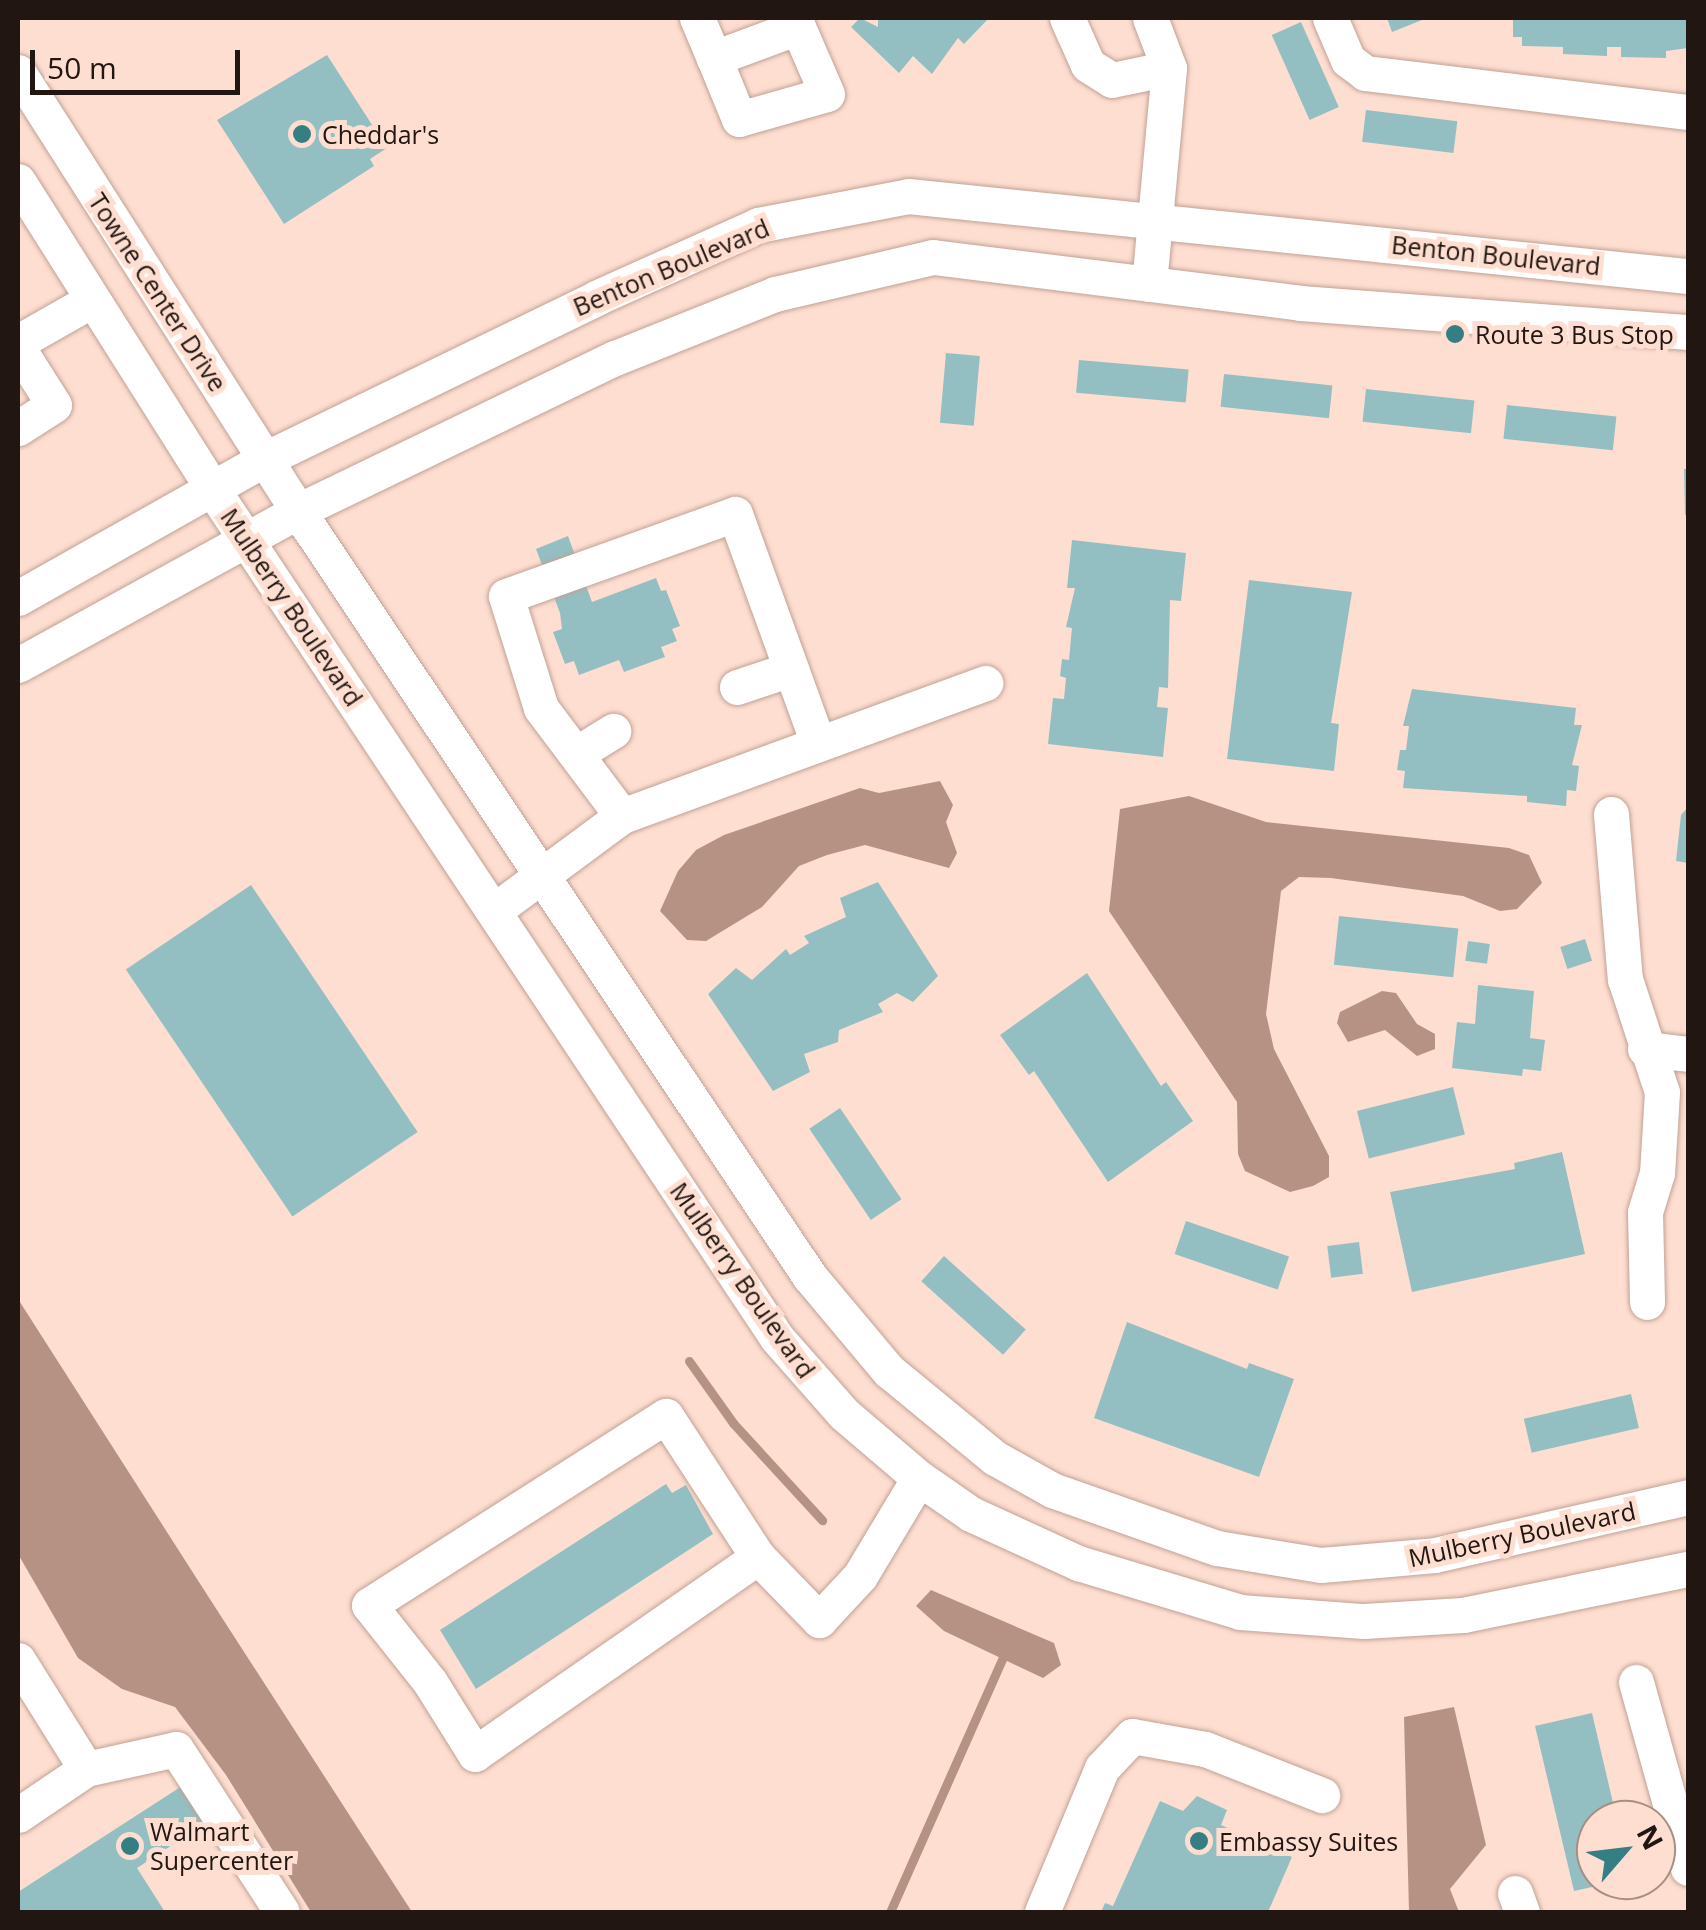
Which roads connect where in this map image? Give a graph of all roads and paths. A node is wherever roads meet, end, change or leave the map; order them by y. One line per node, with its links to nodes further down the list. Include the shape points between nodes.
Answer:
1 (697, 18): 5 (street)
2 (1067, 18): 6 (street, via 1088,65 1112,80)
3 (1150, 18): 6 (street)
4 (1330, 18): 8 (street, via 1348,60 1364,73)
5 (714, 58)
6 (1169, 68): 10 (street)
7 (18, 72): 17 (street, Towne Center Drive)
8 (1688, 112)
9 (18, 181): 13 (street)
10 (1152, 219): 11 (street, Benton Boulevard); 12 (street); 17 (street, Benton Boulevard, via 908,196 758,225)
11 (1688, 276)
12 (1149, 284): 14 (street, via 1301,303); 19 (street, via 933,257 775,294 615,358)
13 (92, 300): 15 (street); 18 (street)
14 (1688, 332)
15 (18, 345): 16 (street, via 54,405)
16 (18, 428)
17 (265, 459): 18 (street, Benton Boulevard); 19 (street, Towne Center Drive)
18 (213, 490): 20 (street, Mulberry Boulevard); 21 (street, Benton Boulevard)
19 (298, 511): 20 (street); 31 (street, Mulberry Boulevard)
20 (247, 538): 22 (street); 32 (street, Mulberry Boulevard)
21 (18, 598)
22 (18, 665)
23 (791, 669): 25 (street); 27 (street); 28 (street, via 736,514 506,596 541,708)
24 (984, 683): 27 (street)
25 (737, 687)
26 (613, 732): 28 (street)
27 (818, 743): 30 (street)
28 (576, 754): 30 (street)
29 (1611, 814): 33 (street, via 1618,940)
30 (622, 816): 31 (street)
31 (544, 877): 32 (street); 40 (street, Mulberry Boulevard, via 810,1277 889,1372 996,1458 1052,1490 1217,1548)
32 (495, 910): 37 (street, Mulberry Boulevard, via 777,1338 844,1414)
33 (1645, 1049): 34 (street); 35 (street)
34 (1688, 1054)
35 (1675, 1093): 36 (street, via 1645,1212)
36 (1646, 1302)
37 (919, 1478): 39 (street, via 860,1576 819,1620); 42 (street, Mulberry Boulevard, via 971,1514 1078,1563 1226,1609)
38 (1688, 1497): 40 (street, Mulberry Boulevard, via 1434,1555)
39 (758, 1557): 39 (street, via 666,1416 369,1605 430,1682 475,1754)
40 (1322, 1565): 42 (street)
41 (1688, 1569): 42 (street, Mulberry Boulevard, via 1462,1615)
42 (1321, 1619)
43 (18, 1660): 45 (street)
44 (1636, 1682): 48 (street)
45 (86, 1769): 47 (street); 49 (street, via 176,1749)
46 (1322, 1796): 50 (street, via 1206,1750 1132,1736 1102,1768)
47 (18, 1815)
48 (1688, 1868)
49 (282, 1912)
50 (1042, 1912)

